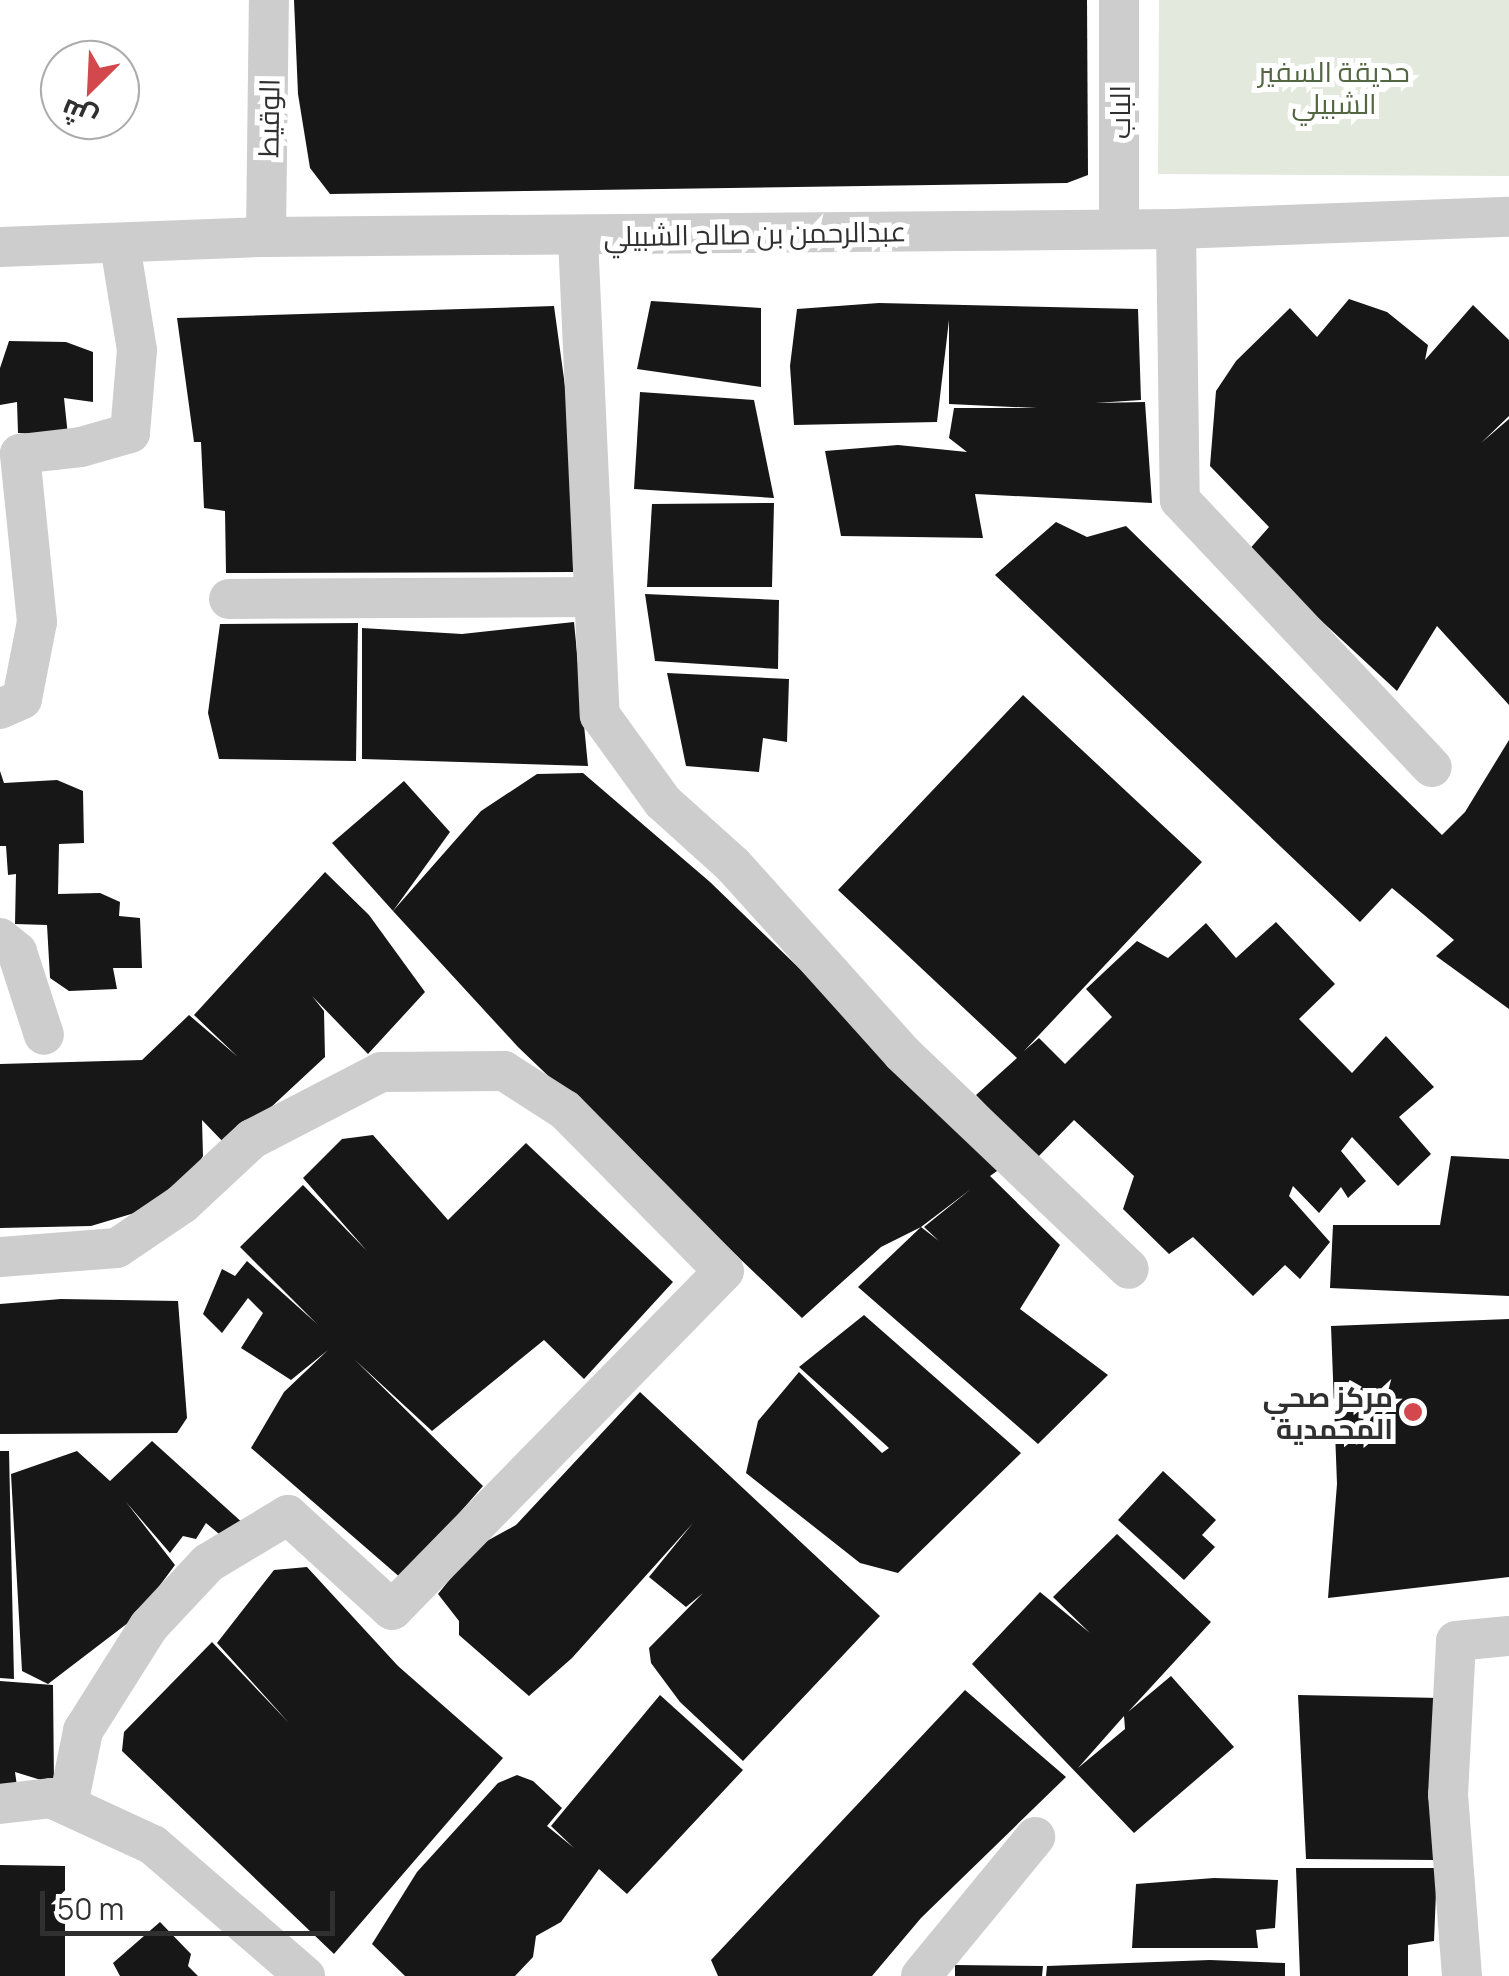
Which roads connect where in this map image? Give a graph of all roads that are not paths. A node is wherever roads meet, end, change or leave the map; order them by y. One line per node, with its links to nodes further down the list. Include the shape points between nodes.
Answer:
1 (269, 0): 6 (street, الوقيط)
2 (1119, 0): 4 (street, الباب)
3 (1509, 217): 5 (street, عبدالرحمن بن صالح الشبيلي)
4 (1119, 225): 5 (street, عبدالرحمن بن صالح الشبيلي); 7 (street, عبدالرحمن بن صالح الشبيلي)
5 (1176, 229): 13 (street, via 1180,500)
6 (266, 237): 7 (street, عبدالرحمن بن صالح الشبيلي); 8 (street, عبدالرحمن بن صالح الشبيلي)
7 (578, 238): 10 (street)
8 (120, 246): 9 (street, عبدالرحمن بن صالح الشبيلي); 12 (street, via 137,350 130,433 81,448 20,454 37,622 22,699)
9 (0, 248)
10 (594, 596): 11 (street); 17 (street, via 600,715 663,802 733,865 902,1054)
11 (229, 599)
12 (0, 709)
13 (1432, 767)
14 (0, 938): 15 (street, via 17,952)
15 (44, 1035)
16 (0, 1257): 20 (street, via 116,1248 182,1204 252,1139 381,1072 504,1071 565,1110 724,1271 392,1610 288,1516 208,1563 149,1626 83,1732)
17 (1129, 1269)
18 (1509, 1636): 24 (street, via 1456,1641 1448,1795)
19 (0, 1804): 20 (street, via 51,1798)
20 (68, 1805): 22 (street, via 153,1845)
21 (1035, 1837): 23 (street)
22 (305, 1976)
23 (921, 1976)
24 (1462, 1976)

